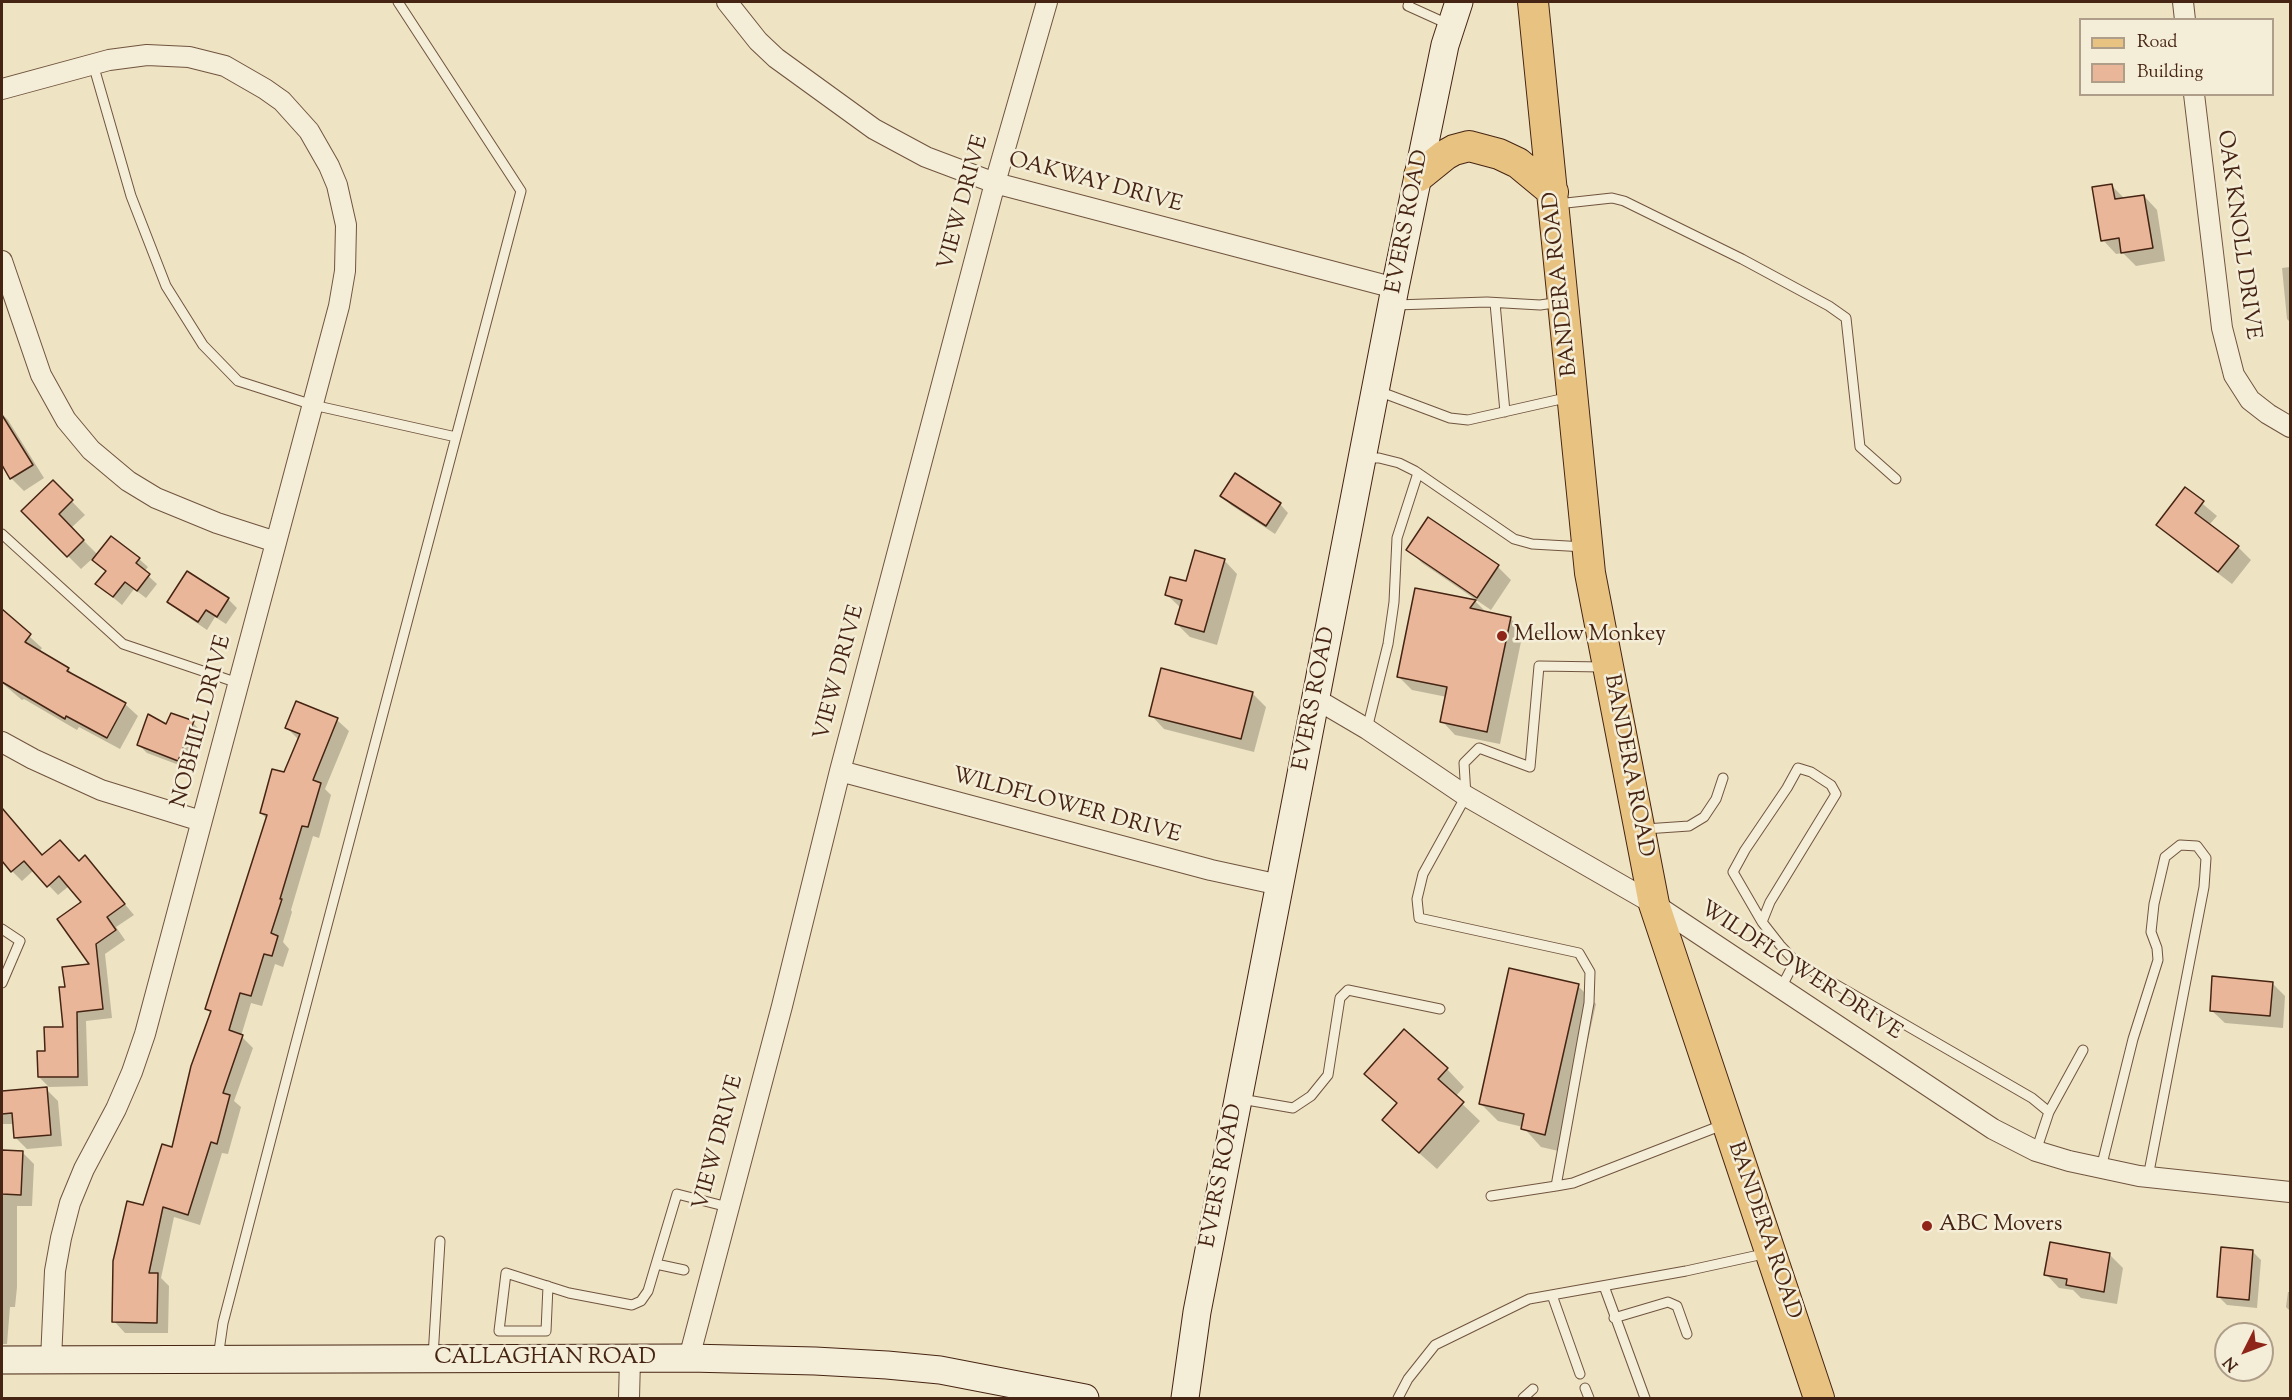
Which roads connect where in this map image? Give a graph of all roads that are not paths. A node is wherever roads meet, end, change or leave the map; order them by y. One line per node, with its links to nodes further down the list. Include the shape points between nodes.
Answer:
1 (398, 2): 24 (lane, via 521,191)
2 (727, 2): 13 (street, OAKWAY DRIVE, via 776,58 874,129 926,157)
3 (1047, 2): 13 (street, VIEW DRIVE)
4 (1409, 2): 7 (lane, via 1408,6)
5 (1533, 2): 14 (main road, BANDERA ROAD)
6 (2183, 2): 8 (street)
7 (1455, 13): 12 (main road, EVERS ROAD)
8 (2185, 18)
9 (93, 64): 10 (street, NOBHILL DRIVE); 21 (lane, via 130,196 166,286 203,345 238,381); 21 (street, NOBHILL DRIVE, via 147,55 189,57 225,66 282,101 320,148 337,185 346,225 345,271)
10 (2, 89)
11 (2194, 96): 23 (street, OAK KNOLL DRIVE, via 2222,328 2234,375 2250,400)
12 (1419, 176): 14 (main road, via 1445,154 1470,146 1518,163); 16 (main road, EVERS ROAD)
13 (994, 183): 16 (street, OAKWAY DRIVE); 36 (street, VIEW DRIVE)
14 (1554, 198): 17 (main road, BANDERA ROAD); 27 (lane, via 1624,201 1742,259 1846,318 1860,447)
15 (2, 261): 29 (street, via 41,375 66,420 91,450 156,498)
16 (1394, 297): 18 (lane); 19 (main road, EVERS ROAD)
17 (1564, 302): 18 (lane); 20 (main road, BANDERA ROAD)
18 (1495, 303): 22 (lane)
19 (1376, 390): 22 (lane, via 1450,418 1468,420); 25 (main road, EVERS ROAD)
20 (1573, 396): 22 (lane); 30 (main road, BANDERA ROAD)
21 (313, 405): 24 (lane); 29 (street, NOBHILL DRIVE)
22 (1505, 412)
23 (2290, 427)
24 (456, 437): 74 (lane, via 292,1054)
25 (1363, 458): 26 (lane, via 1399,463); 33 (main road, EVERS ROAD)
26 (1418, 473): 30 (lane, via 1514,539 1532,544); 34 (lane, via 1397,538 1391,623)
27 (1896, 479)
28 (2, 534): 32 (lane, via 123,644)
29 (276, 542): 32 (street, NOBHILL DRIVE)
30 (1587, 547): 31 (main road, BANDERA ROAD)
31 (1608, 667): 38 (lane, via 1539,666 1530,767 1479,748 1464,763); 40 (main road, BANDERA ROAD)
32 (238, 683): 39 (street, NOBHILL DRIVE)
33 (1316, 699): 34 (street, WILDFLOWER DRIVE); 41 (main road, EVERS ROAD)
34 (1367, 729): 38 (street, WILDFLOWER DRIVE)
35 (2, 742): 39 (street, via 101,790)
36 (840, 771): 41 (street, WILDFLOWER DRIVE); 59 (street, VIEW DRIVE)
37 (1723, 778): 40 (lane, via 1704,817 1689,826)
38 (1466, 796): 42 (street, WILDFLOWER DRIVE); 56 (lane, via 1423,874 1417,898 1419,918 1579,953 1590,972 1589,1002)
39 (201, 821): 73 (street, NOBHILL DRIVE, via 132,1072 70,1203 55,1271)
40 (1639, 830): 42 (main road, BANDERA ROAD)
41 (1281, 885): 50 (main road, EVERS ROAD)
42 (1654, 904): 47 (street, WILDFLOWER DRIVE); 52 (main road, BANDERA ROAD)
43 (1762, 922): 43 (lane, via 1770,902 1836,794 1831,785 1798,768 1733,872); 45 (lane)
44 (2, 928): 46 (lane, via 20,941)
45 (1795, 961): 47 (lane); 51 (lane, via 2032,1098)
46 (2, 982)
47 (1781, 988): 53 (street, WILDFLOWER DRIVE, via 1993,1129)
48 (1440, 1009): 50 (lane, via 1348,990 1340,998 1328,1075 1311,1096 1293,1108)
49 (2083, 1050): 51 (lane)
50 (1238, 1098): 80 (main road, EVERS ROAD, via 1197,1312)
51 (2049, 1112): 53 (lane)
52 (1727, 1123): 56 (lane, via 1573,1183); 61 (main road, BANDERA ROAD)
53 (2036, 1150): 54 (street, WILDFLOWER DRIVE)
54 (2101, 1168): 55 (street, WILDFLOWER DRIVE); 55 (lane, via 2133,1039 2158,960 2151,932 2165,856 2180,845 2197,846 2206,858 2204,887)
55 (2148, 1177): 57 (street, WILDFLOWER DRIVE)
56 (1556, 1186): 58 (lane)
57 (2290, 1192)
58 (1491, 1196)
59 (728, 1207): 62 (lane, via 676,1194); 69 (street, VIEW DRIVE)
60 (440, 1241): 70 (lane)
61 (1770, 1253): 65 (lane); 85 (main road, BANDERA ROAD)
62 (656, 1264): 63 (lane); 64 (lane, via 648,1291 632,1305)
63 (684, 1270)
64 (548, 1286): 64 (lane, via 546,1331 500,1331 506,1273)
65 (1604, 1286): 66 (lane); 67 (lane)
66 (1552, 1295): 75 (lane); 81 (lane, via 1529,1299 1436,1345)
67 (1614, 1318): 68 (lane, via 1668,1302 1677,1306); 84 (lane)
68 (1687, 1335)
69 (689, 1358): 71 (main road, CALLAGHAN ROAD); 79 (main road, CALLAGHAN ROAD, via 887,1365 950,1372)
70 (433, 1359): 71 (main road, CALLAGHAN ROAD); 74 (main road, CALLAGHAN ROAD)
71 (630, 1359): 78 (street)
72 (2, 1360): 73 (main road, CALLAGHAN ROAD)
73 (51, 1360): 74 (main road, CALLAGHAN ROAD)
74 (217, 1360)
75 (1580, 1374)
76 (1585, 1388): 83 (lane)
77 (1533, 1389): 82 (lane)
78 (629, 1398)
79 (1085, 1398)
80 (1185, 1398)
81 (1398, 1398)
82 (1523, 1398)
83 (1589, 1398)
84 (1645, 1398)
85 (1819, 1398)

